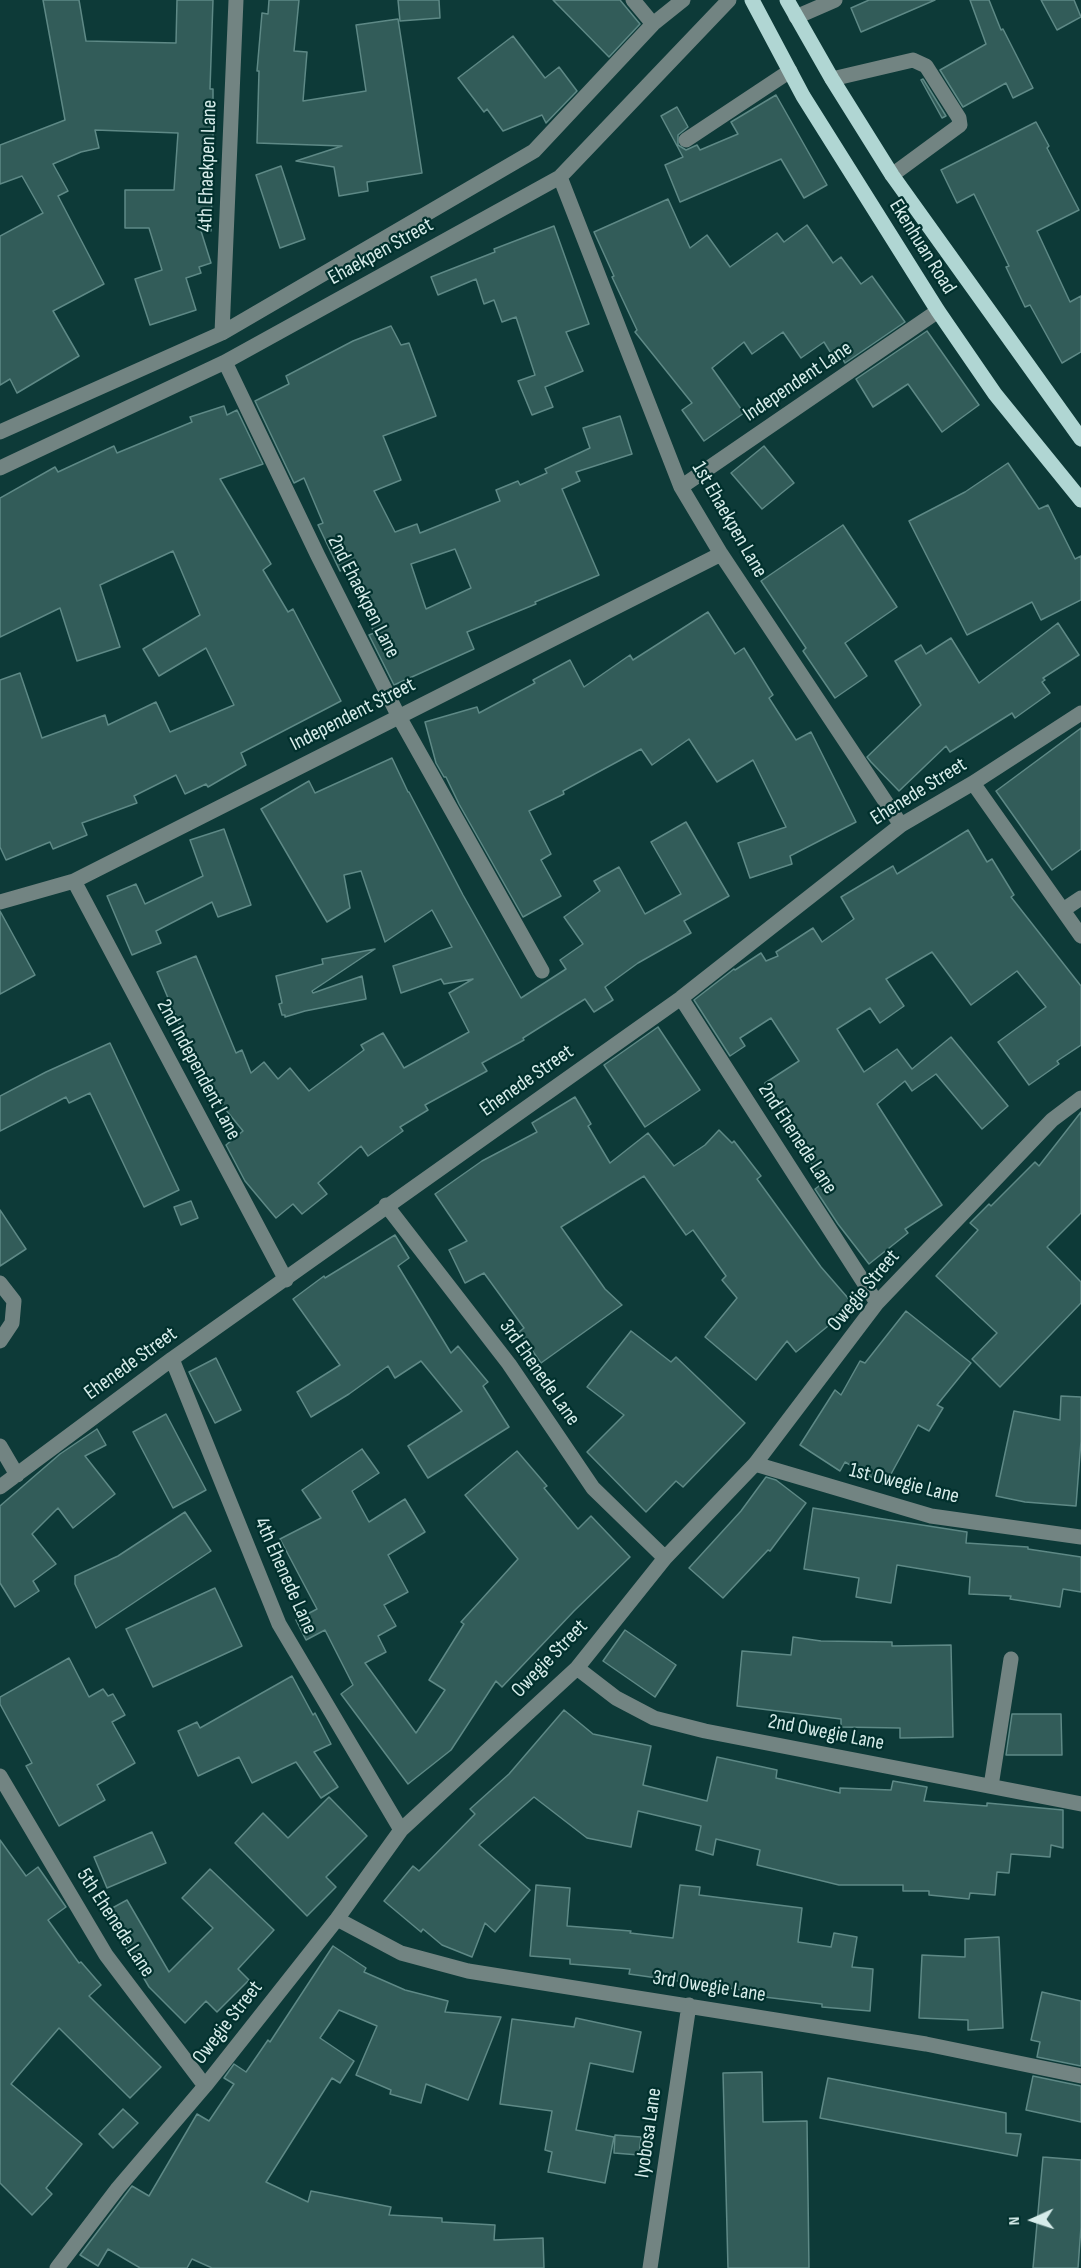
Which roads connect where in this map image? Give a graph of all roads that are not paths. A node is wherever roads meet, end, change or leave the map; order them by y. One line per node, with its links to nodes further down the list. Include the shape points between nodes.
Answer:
1 (236, 0): 16 (street, 4th Ehaekpen Lane)
2 (633, 0): 9 (street)
3 (683, 0): 9 (street, Ehaekpen Street)
4 (729, 0): 14 (street, Ehaekpen Street)
5 (752, 0): 10 (main road, Ekenhuan Road)
6 (787, 0): 8 (main road, Ekenhuan Road)
7 (836, 0): 8 (street)
8 (796, 17): 11 (main road, Ekenhuan Road)
9 (653, 24): 16 (street, Ehaekpen Street, via 534,151)
10 (790, 71): 12 (street); 15 (main road, Ekenhuan Road)
11 (832, 79): 13 (main road, Ekenhuan Road); 13 (street, via 913,60 926,66 959,118 960,125)
12 (686, 140)
13 (892, 175): 19 (main road, Ekenhuan Road)
14 (560, 177): 17 (street, Ehaekpen Street); 21 (street, 1st Ehaekpen Lane)
15 (938, 311): 21 (street, Independent Lane); 22 (main road, Ekenhuan Road, via 995,394)
16 (222, 333): 18 (street, Ehaekpen Street)
17 (225, 362): 20 (street, Ehaekpen Street); 25 (street, 2nd Ehaekpen Lane)
18 (0, 432)
19 (1081, 439)
20 (0, 468)
21 (681, 487): 23 (street, 1st Ehaekpen Lane)
22 (1081, 500)
23 (721, 554): 25 (street, Independent Street); 27 (street, 1st Ehaekpen Lane)
24 (1081, 713): 26 (street, Ehenede Street)
25 (398, 715): 28 (street, Independent Street); 33 (street, 2nd Ehaekpen Lane)
26 (973, 783): 27 (street, Ehenede Street); 31 (street)
27 (901, 825): 34 (street, Ehenede Street)
28 (74, 881): 30 (street, Independent Street); 37 (street, 2nd Independent Lane)
29 (1081, 898): 31 (street)
30 (0, 902)
31 (1063, 910): 32 (street)
32 (1081, 936)
33 (542, 971)
34 (681, 998): 36 (street, Ehenede Street); 39 (street, 2nd Ehenede Lane)
35 (1081, 1098): 39 (street, Owegie Street, via 1052,1120)
36 (386, 1205): 37 (street, Ehenede Street); 47 (street, 3rd Ehenede Lane, via 509,1364 593,1488)
37 (286, 1280): 41 (street, Ehenede Street)
38 (0, 1283): 40 (street, via 14,1301 12,1323)
39 (877, 1303): 43 (street, Owegie Street)
40 (0, 1341)
41 (172, 1359): 44 (street, Ehenede Street); 53 (street, 4th Ehenede Lane, via 279,1624)
42 (0, 1446): 44 (street)
43 (755, 1464): 46 (street, 1st Owegie Lane, via 931,1516); 47 (street, Owegie Street)
44 (17, 1475): 45 (street, Ehenede Street)
45 (0, 1487)
46 (1081, 1537)
47 (665, 1558): 49 (street, Owegie Street)
48 (1011, 1659): 51 (street)
49 (577, 1668): 51 (street, 2nd Owegie Lane, via 616,1698 654,1718); 53 (street, Owegie Street)
50 (0, 1776): 57 (street, 5th Ehenede Lane, via 106,1955)
51 (991, 1786): 52 (street, 2nd Owegie Lane)
52 (1081, 1804)
53 (401, 1830): 54 (street, Owegie Street)
54 (337, 1919): 55 (street, 3rd Owegie Lane, via 401,1953 468,1971); 57 (street, Owegie Street)
55 (689, 2005): 56 (street, 3rd Owegie Lane, via 926,2043); 59 (street, Iyobosa Lane)
56 (1081, 2076)
57 (206, 2085): 58 (street, Owegie Street, via 118,2188)
58 (65, 2266)
59 (650, 2268)

